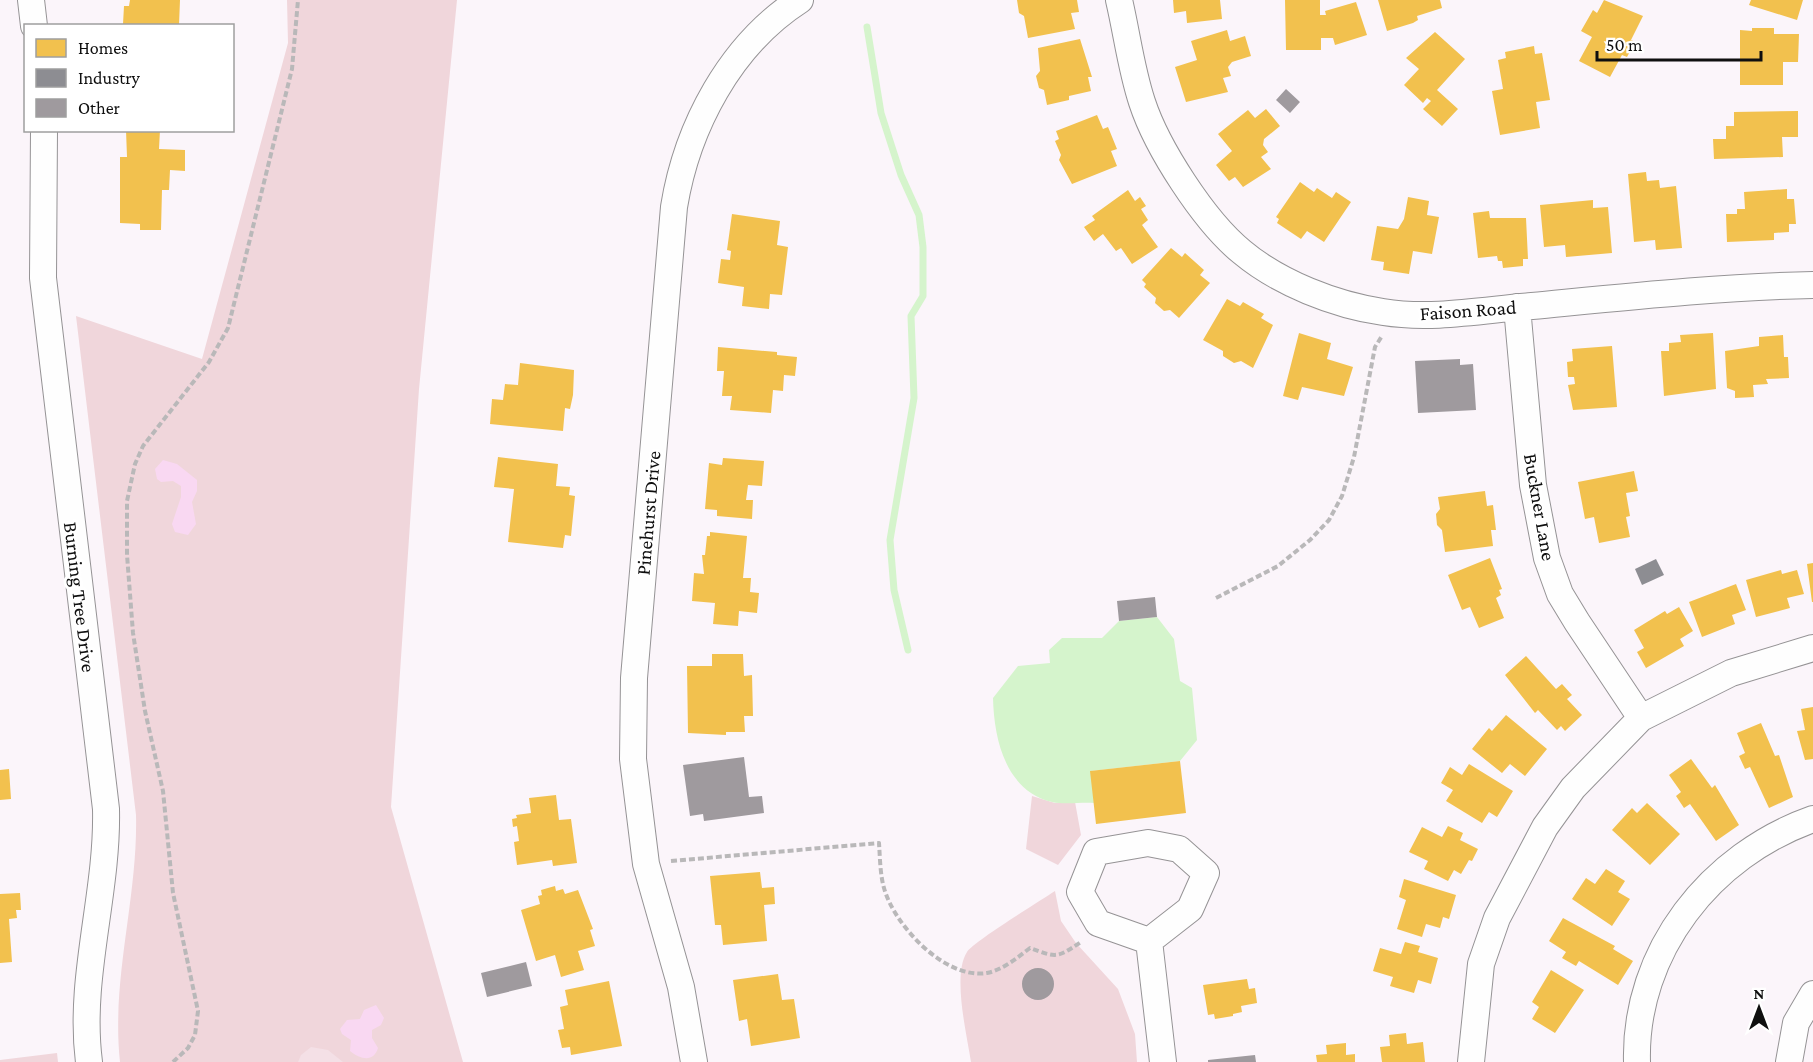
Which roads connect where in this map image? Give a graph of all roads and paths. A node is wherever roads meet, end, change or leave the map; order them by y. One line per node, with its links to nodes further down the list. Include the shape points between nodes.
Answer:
1 (31, 0): 5 (street)
2 (298, 0): 19 (path, via 292,69 228,328 209,362 143,446 127,501 134,633 145,711 163,791 173,893 198,1011 195,1035)
3 (800, 0): 20 (street, Pinehurst Drive, via 750,45 717,88 693,133 674,207 634,678 633,759 646,864 681,987)
4 (1119, 0): 8 (street, Faison Road, via 1142,102 1159,143 1192,195 1241,252 1280,277 1341,302 1383,312 1430,316)
5 (34, 24)
6 (44, 132): 18 (street, Burning Tree Drive, via 43,278 106,809 106,842 86,1009)
7 (1813, 285): 8 (street, Faison Road)
8 (1517, 307): 12 (street, Buckner Lane, via 1533,485 1546,558 1560,594)
9 (1383, 333): 10 (path, via 1375,347 1347,480 1329,520 1278,566)
10 (1216, 598)
11 (1813, 648): 12 (street, via 1731,673)
12 (1641, 718): 22 (street, via 1573,788 1545,826 1497,918 1481,964)
13 (1813, 819): 23 (street, via 1758,844 1706,886 1687,909 1657,962 1646,992 1639,1022)
14 (671, 861): 16 (path, via 879,843 884,889 903,929 951,968 986,973 1012,962 1030,948 1052,956 1063,955)
15 (1149, 941): 15 (street, via 1190,909 1206,873 1179,849 1148,843 1096,852 1080,892 1098,923); 21 (street)
16 (1081, 942)
17 (1813, 994): 24 (street, via 1796,1023)
18 (89, 1062)
19 (173, 1062)
20 (694, 1062)
21 (1163, 1062)
22 (1471, 1062)
23 (1637, 1062)
24 (1789, 1062)

